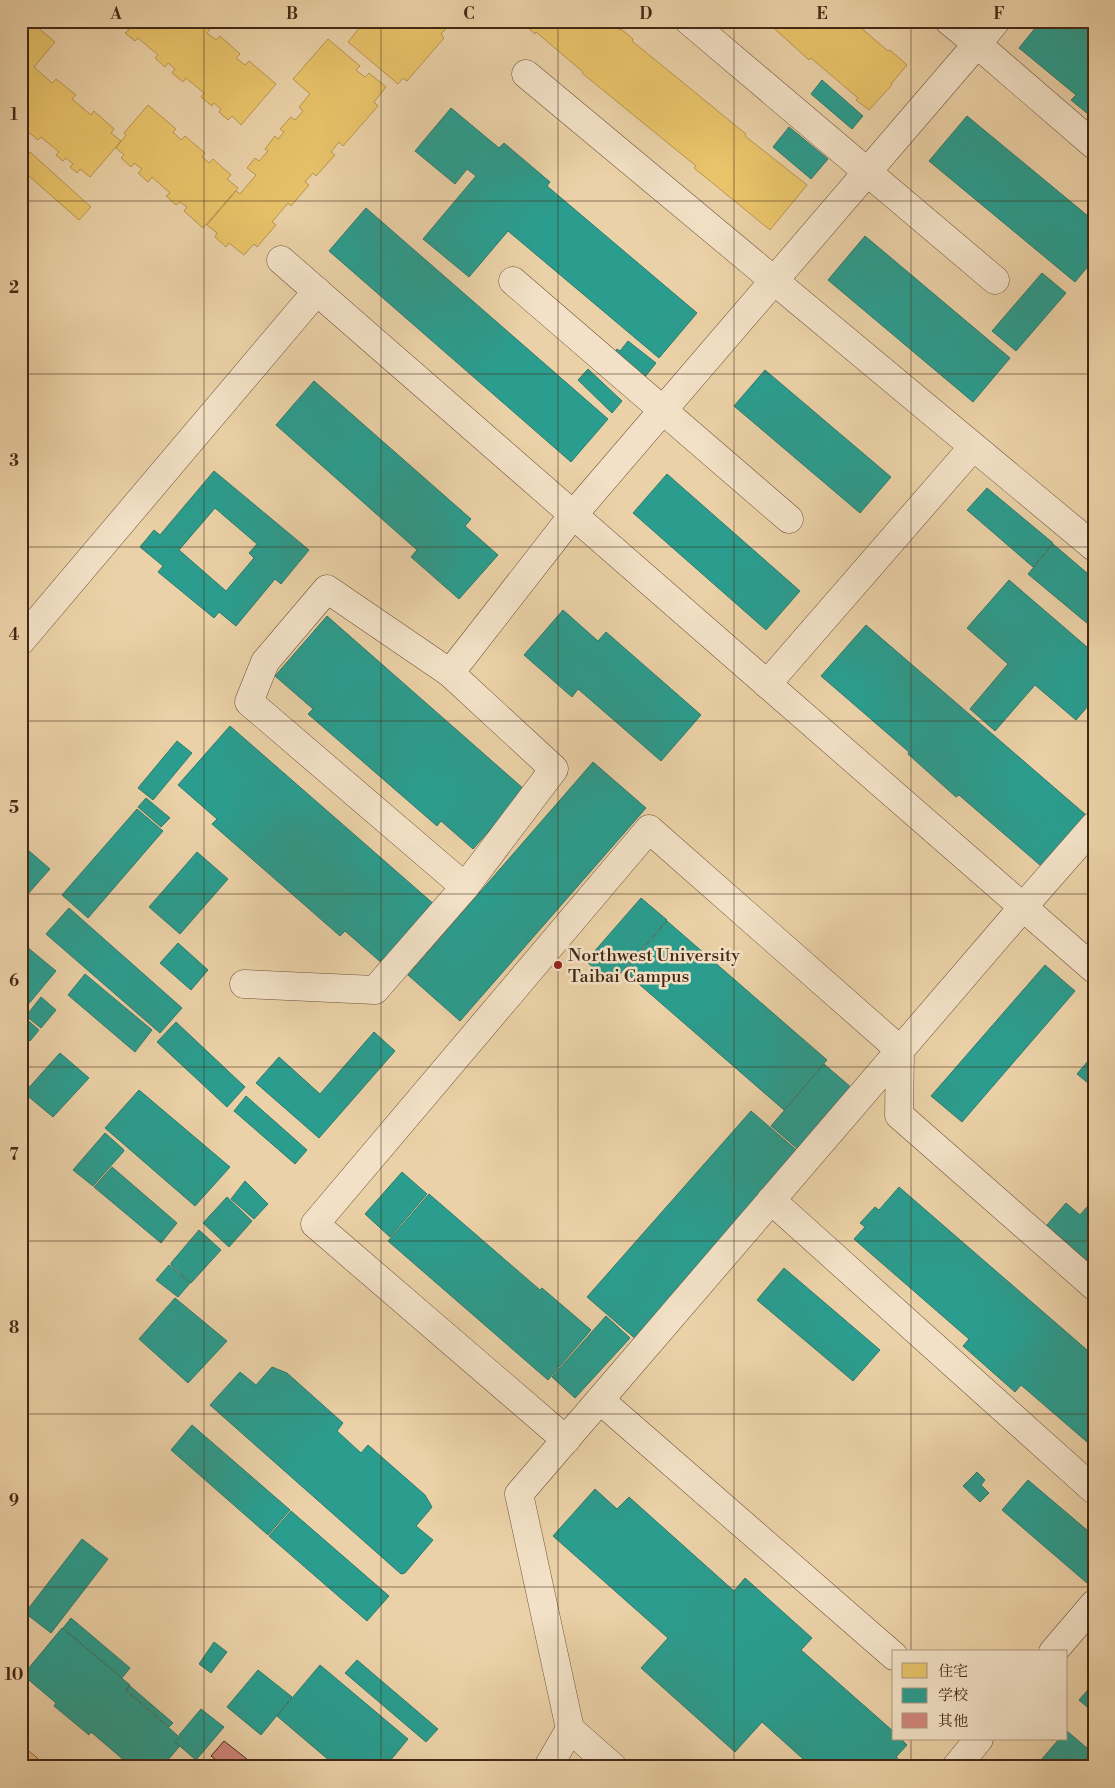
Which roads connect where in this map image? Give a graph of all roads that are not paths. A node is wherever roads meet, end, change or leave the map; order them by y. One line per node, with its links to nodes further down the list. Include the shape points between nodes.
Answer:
1 (689, 21): 7 (street)
2 (949, 21): 4 (street)
3 (996, 21): 4 (street)
4 (977, 44): 6 (street); 7 (street)
5 (526, 74): 11 (street)
6 (1094, 145)
7 (868, 172): 9 (street); 11 (street)
8 (281, 260): 12 (street)
9 (995, 280)
10 (513, 281): 13 (street)
11 (774, 281): 13 (street); 14 (street)
12 (317, 291): 15 (street); 18 (street)
13 (663, 410): 15 (street); 16 (street)
14 (973, 447): 17 (street); 20 (street)
15 (573, 515): 19 (street); 20 (street)
16 (790, 519)
17 (1094, 547)
18 (21, 641)
19 (450, 673): 22 (street, via 554,769); 22 (street, via 327,588 265,662 249,702)
20 (767, 684): 23 (street)
21 (1094, 826): 23 (street)
22 (465, 886): 25 (street, via 375,990)
23 (1022, 907): 24 (street); 26 (street)
24 (1094, 969)
25 (244, 984)
26 (900, 1050): 27 (street); 28 (street, via 899,1115); 30 (street, via 649,829 315,1224)
27 (772, 1200): 29 (street); 31 (street)
28 (1094, 1286)
29 (600, 1400): 30 (street); 34 (street)
30 (566, 1440): 35 (street, via 519,1494)
31 (1094, 1490)
32 (1094, 1604): 33 (street)
33 (1055, 1650)
34 (892, 1654)
35 (570, 1729): 39 (street); 40 (street)
36 (978, 1740): 41 (street)
37 (21, 1763): 38 (main road)
38 (26, 1767)
39 (548, 1767)
40 (613, 1767)
41 (956, 1767)

